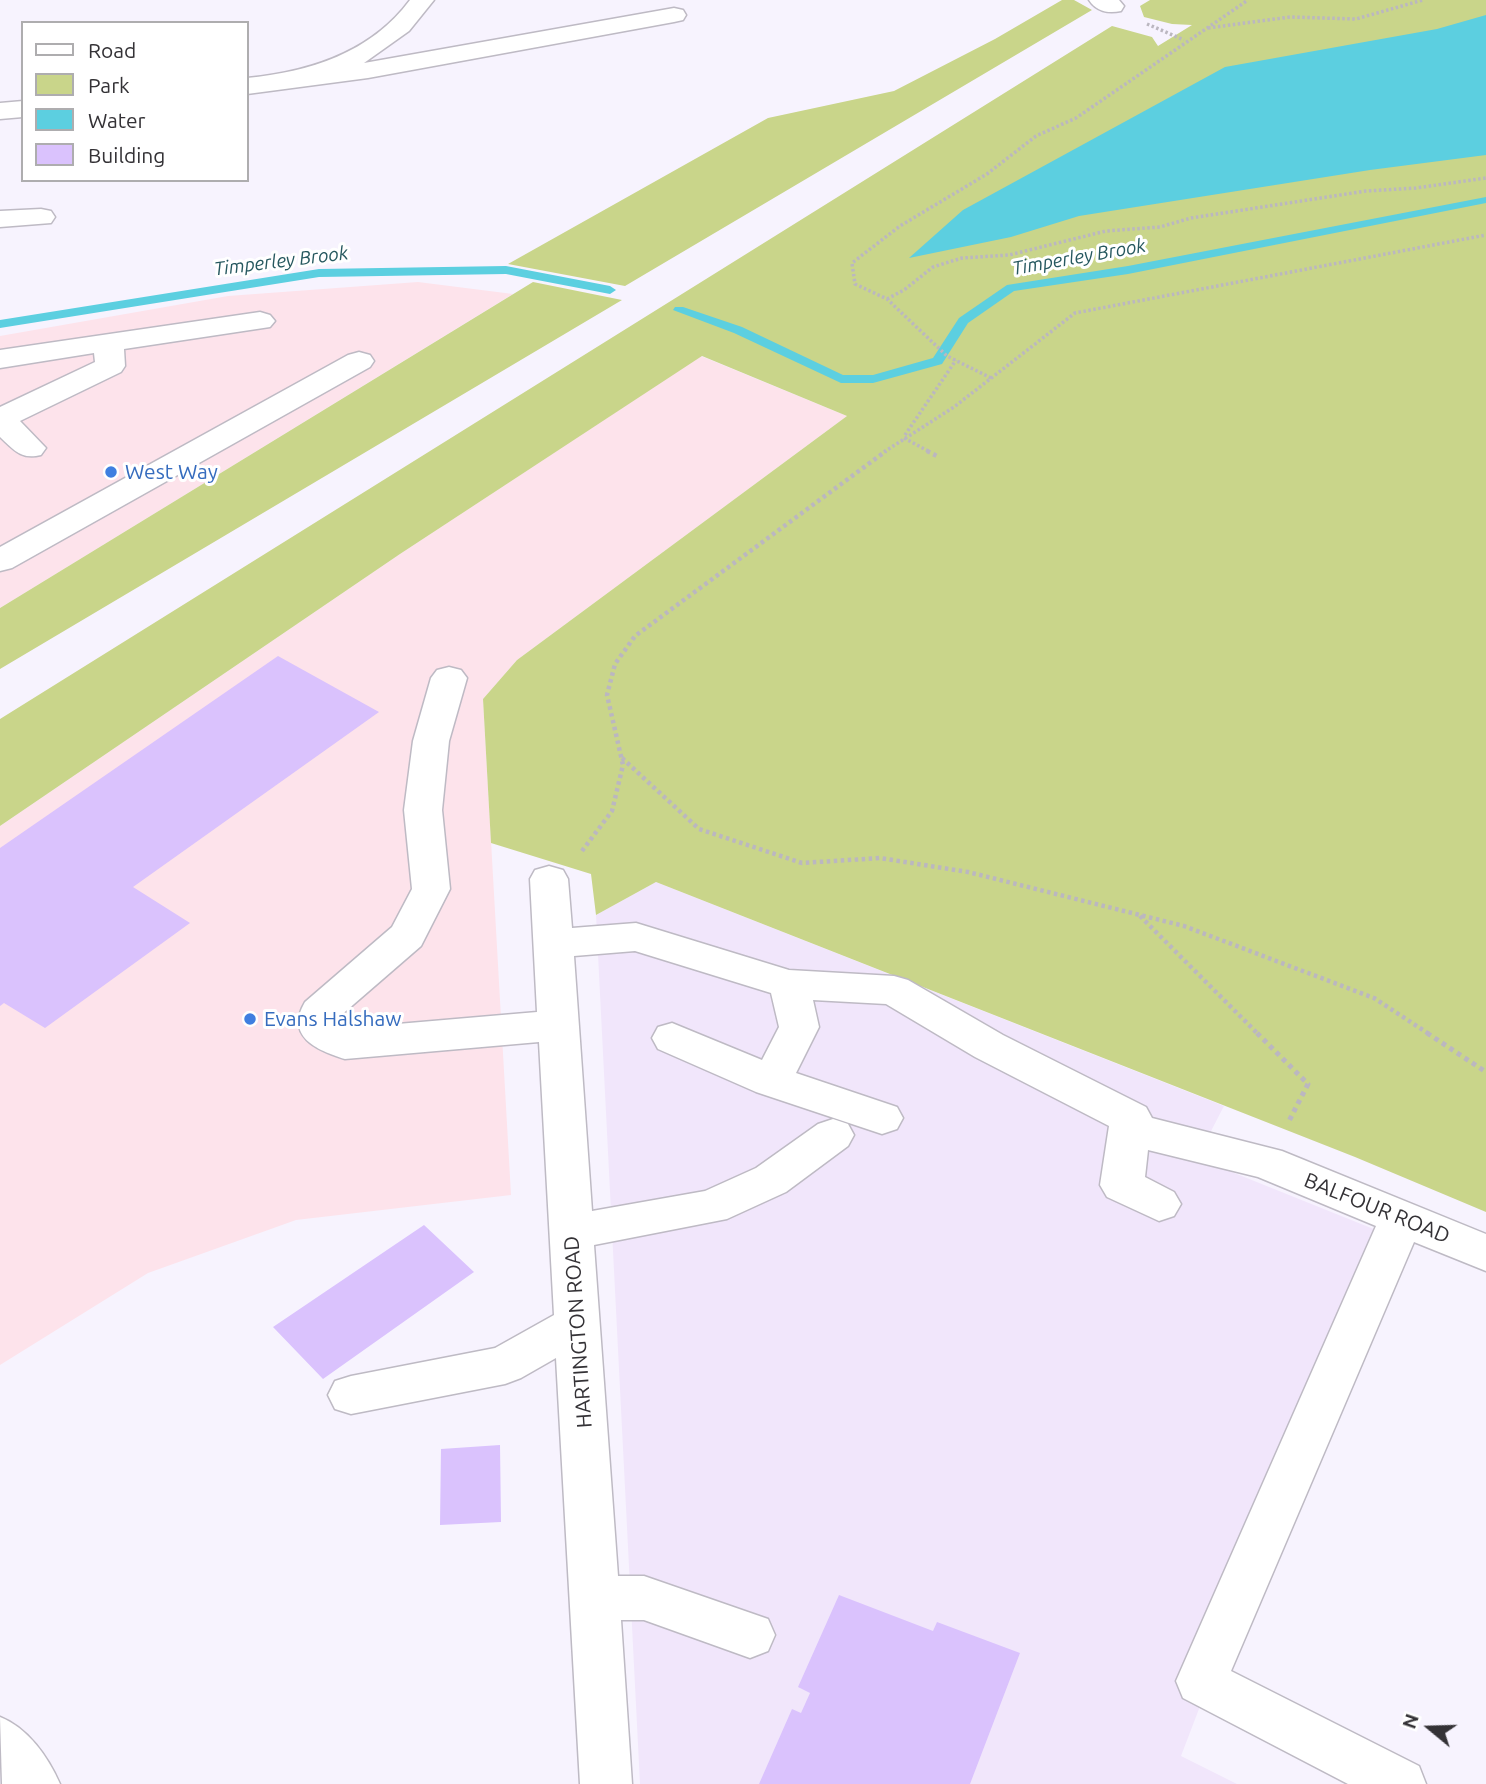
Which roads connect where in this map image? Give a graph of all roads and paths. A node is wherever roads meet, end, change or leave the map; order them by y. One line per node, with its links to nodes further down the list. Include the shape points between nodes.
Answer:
1 (422, 0): 6 (main road, via 386,37 354,57)
2 (1248, 0): 5 (path)
3 (1423, 0): 5 (path, via 1356,19 1290,17)
4 (674, 15): 6 (main road, via 385,69)
5 (1203, 29): 15 (path, via 1076,120 1044,132 989,173 875,242 852,263 855,284)
6 (306, 77): 7 (main road)
7 (248, 86)
8 (21, 109): 9 (main road)
9 (0, 111): 10 (main road)
10 (0, 120)
11 (1486, 177): 15 (path, via 1191,218 1160,228 1106,231 1009,255 962,258 933,267)
12 (41, 217): 13 (main road)
13 (0, 219)
14 (1486, 234): 21 (path, via 1075,313)
15 (887, 299): 20 (path, via 934,346)
16 (260, 321): 17 (main road)
17 (109, 342): 18 (main road); 22 (main road, via 110,366)
18 (0, 359)
19 (359, 360): 26 (main road)
20 (956, 360): 21 (path); 23 (path)
21 (991, 378): 23 (path)
22 (0, 419): 24 (main road)
23 (903, 438): 25 (path); 28 (path, via 635,636 615,664 607,695)
24 (30, 448)
25 (939, 457)
26 (0, 561)
27 (449, 678): 33 (main road, via 431,741 423,810 431,889 407,936 319,1012 319,1029 345,1044)
28 (621, 758): 29 (path, via 612,811 580,855); 30 (path, via 699,830 802,863 880,858 968,872)
29 (549, 879): 31 (main road, HARTINGTON ROAD)
30 (1140, 915): 35 (path, via 1184,926 1374,998); 40 (path, via 1308,1084)
31 (553, 944): 32 (main road, via 636,937); 33 (main road, HARTINGTON ROAD)
32 (789, 984): 36 (main road, via 799,1027); 38 (main road, via 894,990 989,1046 1131,1118)
33 (559, 1026): 43 (main road, HARTINGTON ROAD)
34 (672, 1038): 36 (main road)
35 (1486, 1072)
36 (771, 1081): 37 (main road)
37 (882, 1118)
38 (1130, 1129): 40 (main road, BALFOUR ROAD); 41 (main road, via 1122,1185)
39 (833, 1135): 43 (main road, via 771,1180 712,1207)
40 (1267, 1163): 42 (main road, BALFOUR ROAD)
41 (1159, 1204)
42 (1402, 1218): 44 (main road, BALFOUR ROAD); 52 (main road, via 1201,1681)
43 (571, 1232): 45 (main road, HARTINGTON ROAD)
44 (1486, 1253)
45 (577, 1324): 46 (main road, via 505,1365); 47 (main road, HARTINGTON ROAD)
46 (351, 1395)
47 (597, 1598): 48 (main road, via 643,1598); 51 (main road, HARTINGTON ROAD)
48 (750, 1635)
49 (0, 1741): 50 (main road)
50 (34, 1784)
51 (607, 1784)
52 (1401, 1784)

